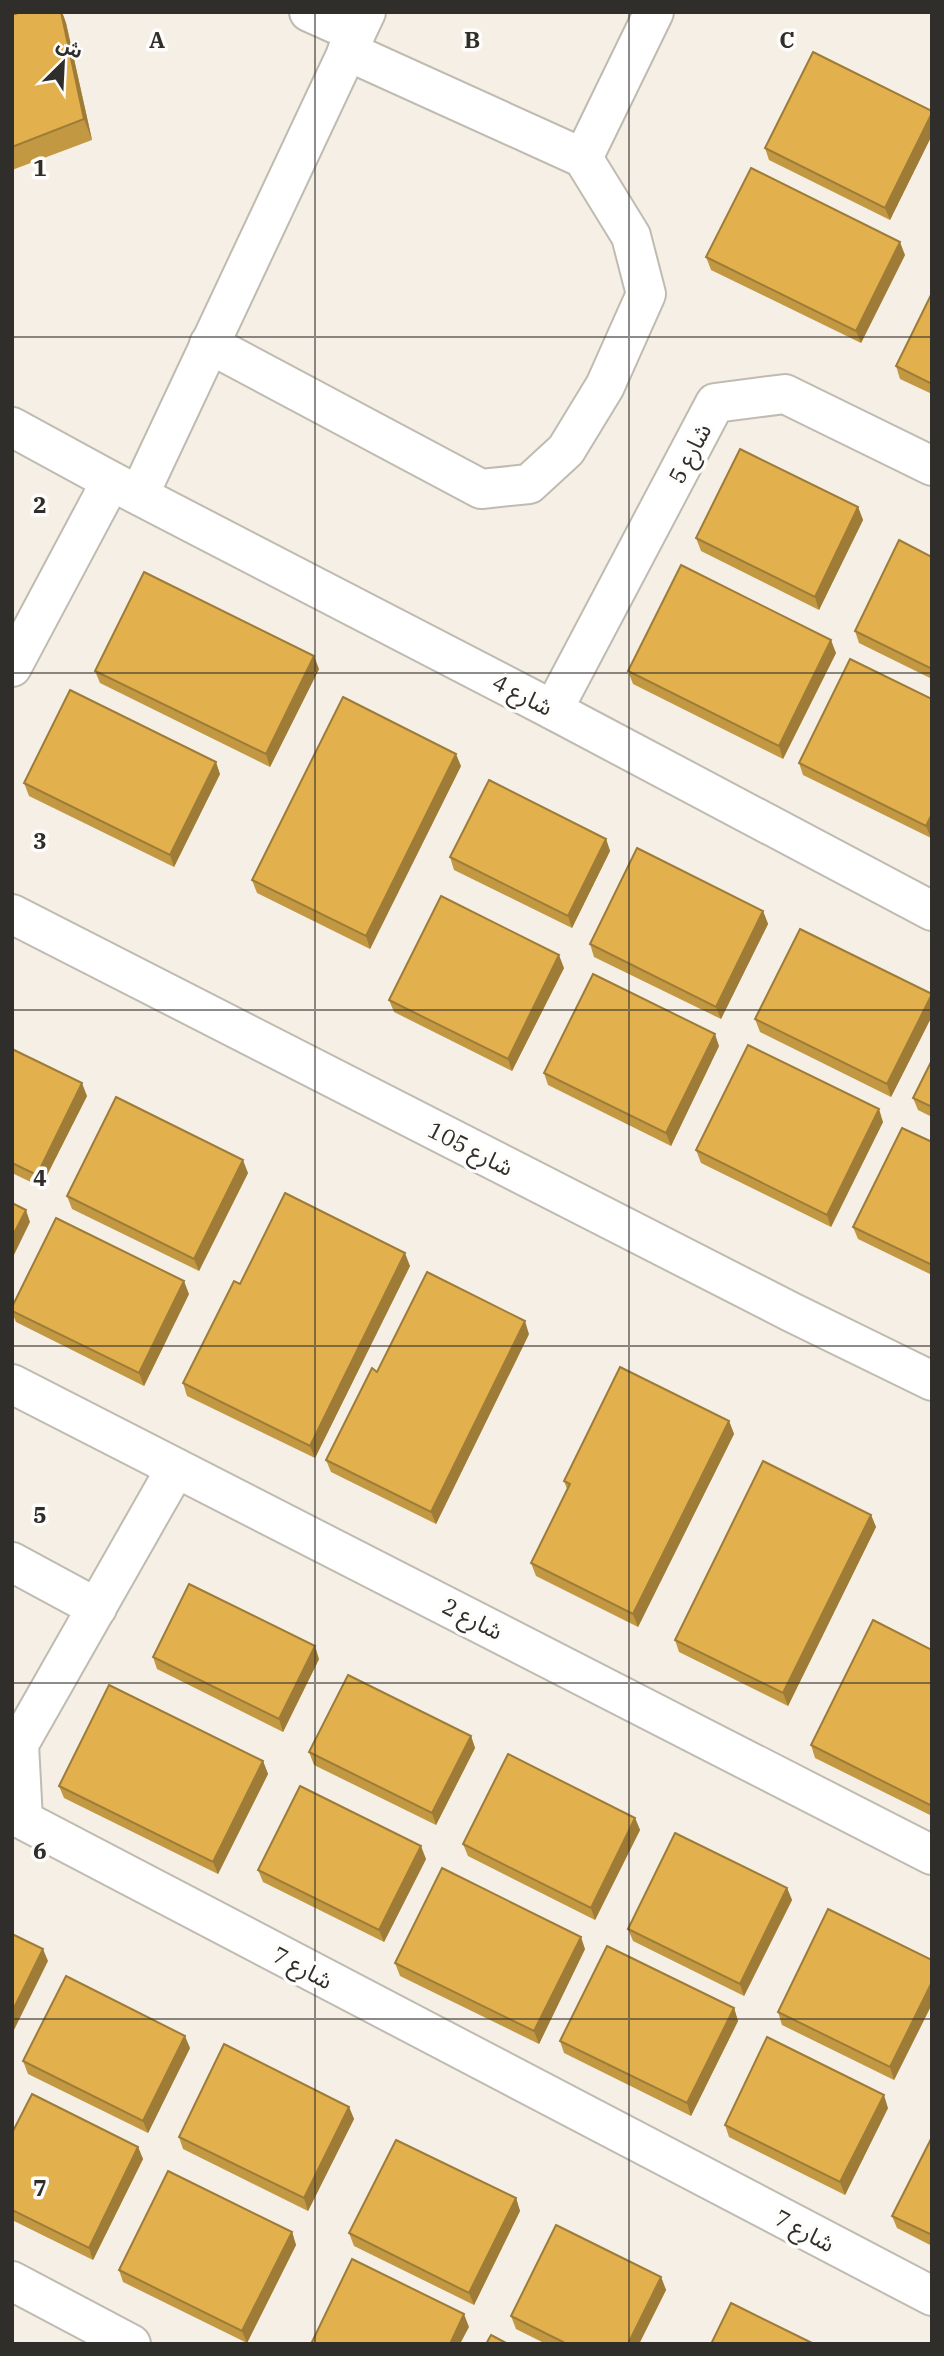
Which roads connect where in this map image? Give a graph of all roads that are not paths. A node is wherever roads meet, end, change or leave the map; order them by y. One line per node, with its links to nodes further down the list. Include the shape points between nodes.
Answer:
1 (309, 12): 3 (street)
2 (654, 12): 4 (street)
3 (357, 32): 4 (street); 5 (street)
4 (583, 158): 5 (street, via 631,236 646,294 605,386 566,450 529,484 481,489)
5 (209, 344): 8 (street)
6 (15, 434): 8 (street, شارع 4)
7 (932, 466): 10 (street, شارع 5, via 785,394 715,403)
8 (125, 488): 9 (street); 10 (street, شارع 4)
9 (12, 667)
10 (553, 709): 11 (street, شارع 4)
11 (932, 911)
12 (12, 914): 13 (street, شارع 105)
13 (932, 1381)
14 (12, 1384): 15 (street, شارع 2)
15 (176, 1468): 17 (street, شارع 7); 18 (street, شارع 2)
16 (12, 1562): 17 (street)
17 (97, 1608): 20 (street, شارع 7, via 19,1744 23,1820)
18 (932, 1855)
19 (12, 2281): 21 (street)
20 (932, 2296)
21 (131, 2344)

